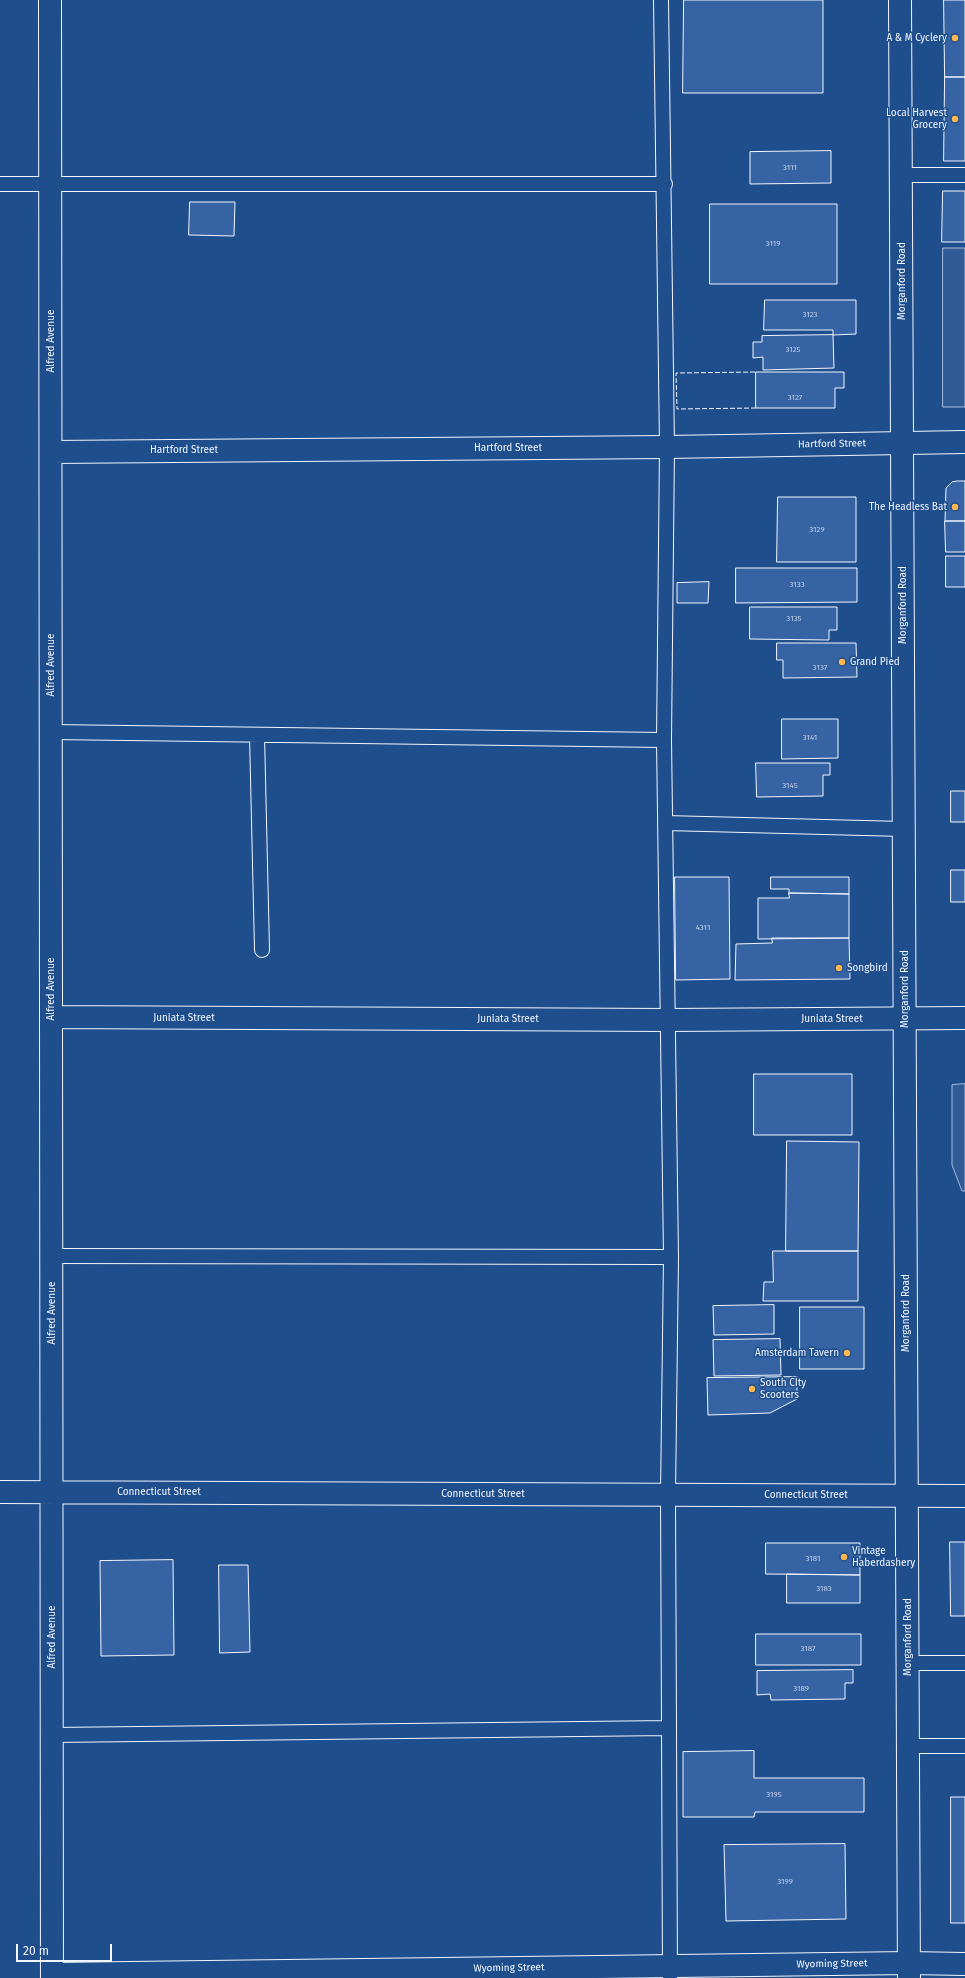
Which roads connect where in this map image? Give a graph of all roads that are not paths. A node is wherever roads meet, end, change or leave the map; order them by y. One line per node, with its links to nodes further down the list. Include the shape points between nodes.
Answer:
1 (50, 0): 7 (street, Alfred Avenue)
2 (661, 0): 8 (lane)
3 (900, 0): 4 (street, Morganford Road)
4 (901, 175): 5 (lane); 10 (street, Morganford Road)
5 (965, 175)
6 (0, 184): 7 (lane)
7 (51, 184): 8 (lane); 12 (street, Alfred Avenue)
8 (665, 184): 11 (lane)
9 (965, 442): 10 (street, Hartford Street)
10 (902, 443): 11 (street, Hartford Street); 17 (street, Morganford Road)
11 (667, 447): 12 (street, Hartford Street); 15 (lane)
12 (51, 452): 13 (street, Alfred Avenue)
13 (51, 732): 14 (lane); 19 (street, Alfred Avenue)
14 (257, 735): 15 (lane); 18 (lane)
15 (664, 740): 16 (lane)
16 (666, 823): 17 (lane); 22 (lane)
17 (904, 829): 20 (street, Morganford Road)
18 (262, 950)
19 (51, 1017): 22 (street, Juniata Street); 23 (street, Alfred Avenue)
20 (905, 1018): 21 (street, Juniata Street); 22 (street, Juniata Street); 28 (street, Morganford Road)
21 (965, 1018)
22 (668, 1020): 24 (lane)
23 (52, 1256): 24 (lane); 26 (street, Alfred Avenue)
24 (671, 1257): 27 (lane)
25 (0, 1492): 26 (street, Connecticut Street)
26 (52, 1492): 27 (street, Connecticut Street); 33 (street, Alfred Avenue)
27 (668, 1494): 28 (street, Connecticut Street); 32 (lane)
28 (907, 1495): 29 (street, Connecticut Street); 30 (street, Morganford Road)
29 (965, 1496)
30 (908, 1663): 31 (lane); 34 (street, Morganford Road)
31 (965, 1663)
32 (669, 1728): 33 (lane); 38 (lane)
33 (52, 1735): 39 (street, Alfred Avenue)
34 (908, 1746): 35 (lane); 37 (street, Morganford Road)
35 (965, 1746)
36 (965, 1964): 37 (street, Wyoming Street)
37 (909, 1970): 38 (street, Wyoming Street)
38 (670, 1972): 39 (street, Wyoming Street)
39 (52, 1976)

